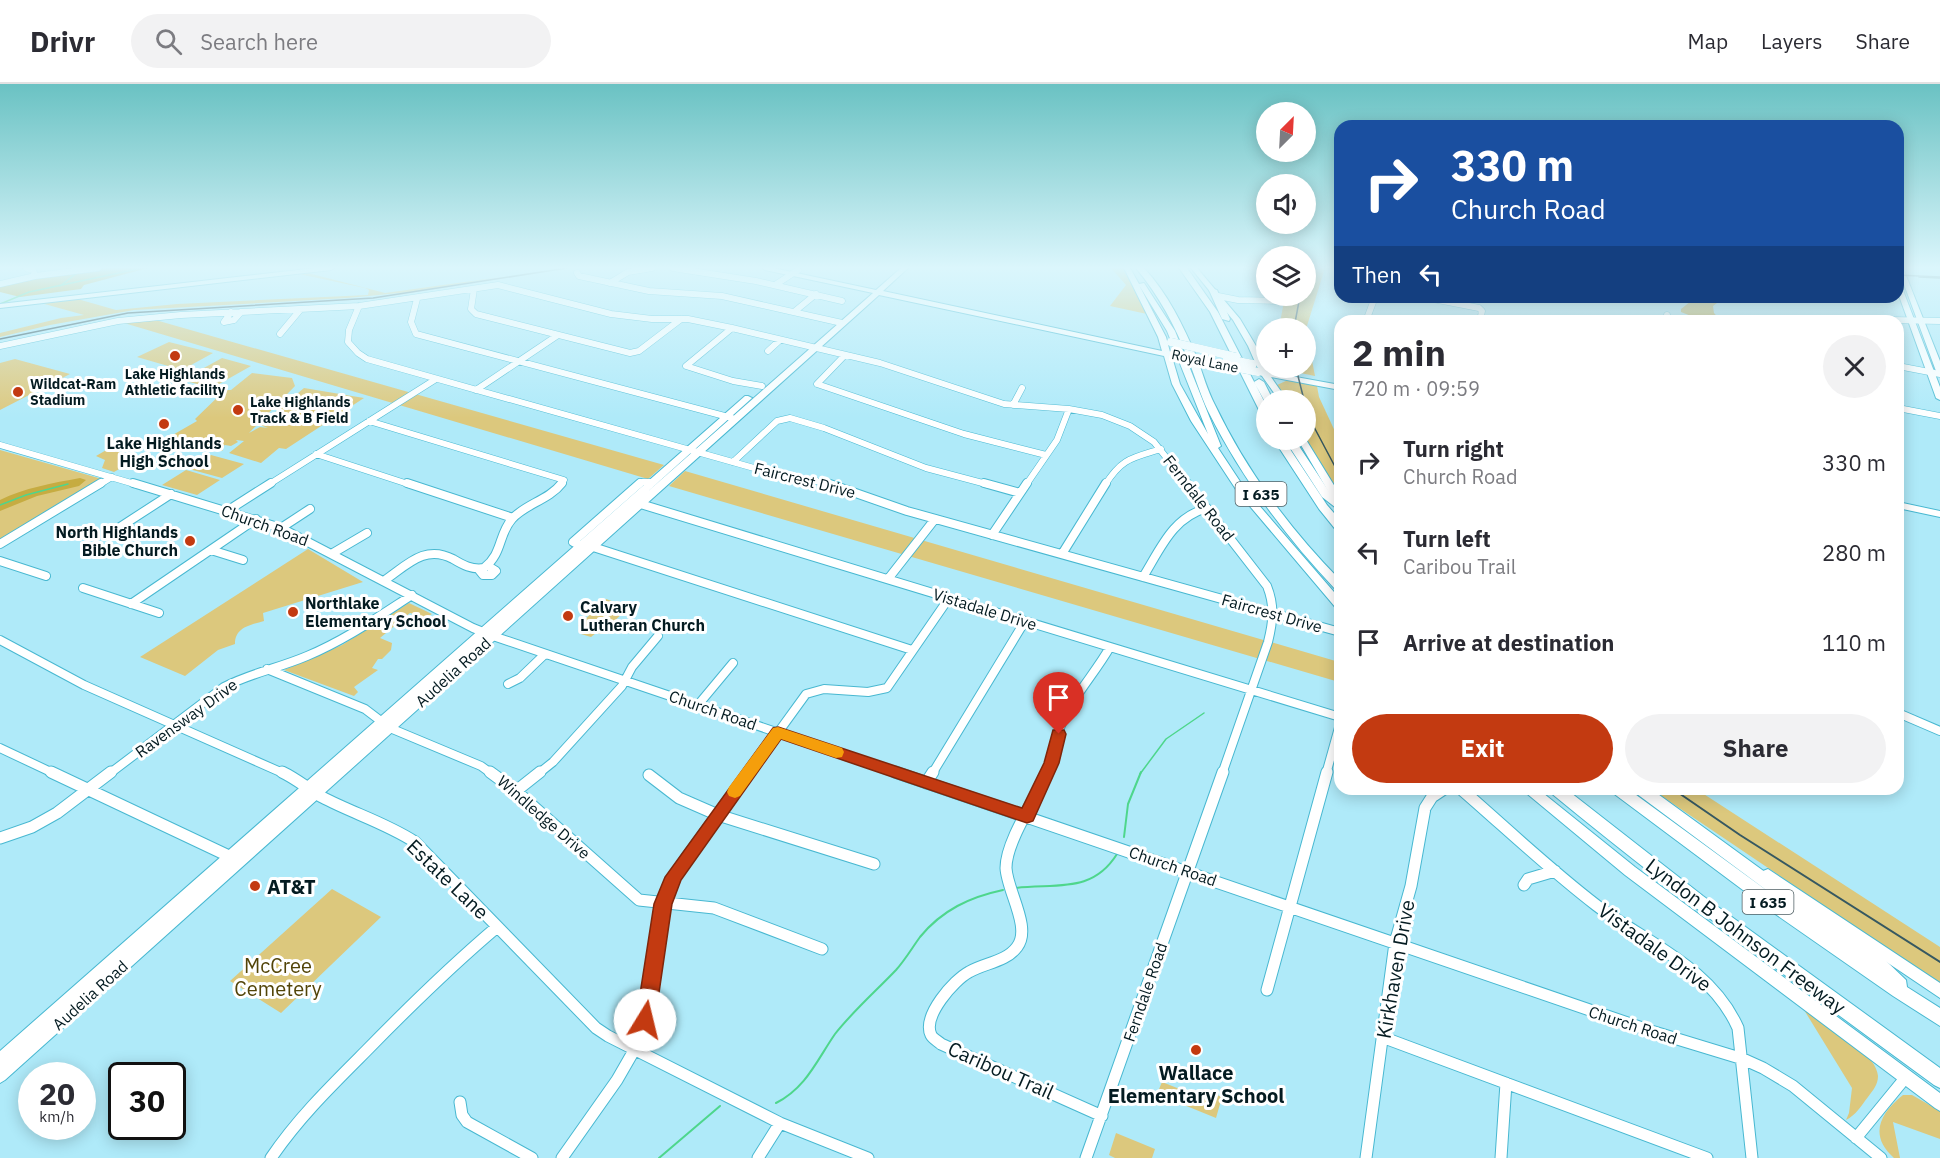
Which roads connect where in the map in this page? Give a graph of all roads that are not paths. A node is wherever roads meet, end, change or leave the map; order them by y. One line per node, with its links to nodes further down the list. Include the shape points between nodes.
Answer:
1 (148, 318): 29 (street)
2 (227, 318): 3 (street, via 224,322)
3 (235, 318)
4 (293, 318): 25 (street)
5 (355, 318): 45 (street, Faircrest Drive, via 347,336 352,350 367,359)
6 (412, 318): 35 (street, via 410,324 416,334)
7 (492, 318): 26 (street)
8 (669, 318): 19 (street, Ferndale Road)
9 (822, 318): 23 (street)
10 (843, 318): 23 (main road, Audelia Road)
11 (1016, 318): 27 (main road, Royal Lane)
12 (1153, 318): 32 (main road)
13 (1163, 318): 70 (main road)
14 (1174, 318): 108 (highway, I 635, via 1210,406 1248,475 1283,523)
15 (1217, 318): 54 (highway)
16 (1226, 318): 52 (highway)
17 (1234, 318): 34 (main road)
18 (1914, 318): 21 (main road)
19 (681, 319): 24 (street, Ferndale Road); 26 (street, via 633,353)
20 (1904, 321): 21 (street)
21 (1915, 321): 22 (street); 39 (main road); 40 (main road)
22 (1940, 321)
23 (839, 322): 30 (main road, Audelia Road)
24 (732, 328): 28 (street, Ferndale Road); 41 (street, via 687,366)
25 (280, 334)
26 (558, 335): 35 (street)
27 (1096, 335): 32 (main road, Royal Lane); 32 (main road, Royal Lane, via 1155,342)
28 (780, 340): 30 (street, Ferndale Road); 31 (street)
29 (0, 346)
30 (811, 347): 33 (street, Ferndale Road); 48 (main road, Audelia Road); 60 (main road, Audelia Road)
31 (768, 351)
32 (1170, 351): 36 (main road); 37 (main road, Royal Lane, bridge); 70 (main road, via 1185,404)
33 (845, 355): 56 (street, Ferndale Road); 69 (street, via 817,384 964,434)
34 (1256, 359)
35 (519, 362): 51 (street); 60 (street)
36 (1256, 366)
37 (1256, 366)
38 (1904, 367): 39 (street)
39 (1930, 372): 40 (street); 55 (main road)
40 (1940, 372)
41 (727, 378): 48 (street)
42 (1267, 378): 47 (main road)
43 (1286, 378): 47 (main road); 49 (main road)
44 (1316, 378): 46 (main road, Royal Lane)
45 (436, 379): 51 (street, Faircrest Drive); 61 (street)
46 (1334, 382)
47 (1271, 384): 53 (main road)
48 (756, 385): 60 (main road, Audelia Road)
49 (1334, 387)
50 (1022, 388): 56 (street)
51 (476, 390): 67 (street, Faircrest Drive)
52 (1264, 390)
53 (1275, 390)
54 (1256, 394)
55 (1940, 398)
56 (1013, 405): 58 (street, Ferndale Road)
57 (1904, 409): 59 (street)
58 (1069, 410): 63 (street, Ferndale Road, via 1118,421 1139,431); 69 (street, via 1060,435)
59 (1940, 416)
60 (731, 418): 67 (main road, Audelia Road)
61 (369, 421): 68 (street); 87 (street, via 564,480)
62 (0, 445): 72 (street, Church Road)
63 (1161, 449): 82 (street, Ferndale Road); 99 (street, via 1132,457 1116,468)
64 (1286, 450): 90 (highway, I 635)
65 (1297, 450): 77 (highway)
66 (1308, 450): 75 (main road)
67 (694, 451): 71 (street, Faircrest Drive); 73 (main road, Audelia Road); 79 (main road, Audelia Road)
68 (316, 454): 85 (street); 87 (street)
69 (1046, 455): 74 (street)
70 (1219, 458): 112 (main road, via 1277,534)
71 (733, 462): 74 (street, via 777,421 790,418 926,468); 89 (street, Faircrest Drive, via 835,485)
72 (112, 477): 76 (street, Church Road); 95 (street)
73 (652, 482): 79 (main road, Audelia Road); 96 (street, Audelia Road, via 642,482 573,542)
74 (1020, 493): 94 (street)
75 (1334, 493)
76 (171, 494): 85 (street, Church Road); 92 (street)
77 (1334, 502)
78 (1904, 502): 81 (main road)
79 (635, 503): 96 (main road, Audelia Road); 106 (street, Vistadale Drive)
80 (1904, 505): 81 (main road)
81 (1913, 506): 84 (main road); 86 (main road)
82 (1207, 508): 105 (street, via 1178,522); 115 (street, Ferndale Road, via 1267,586)
83 (310, 509): 91 (street)
84 (1940, 509)
85 (227, 511): 88 (street, Church Road)
86 (1940, 514)
87 (513, 518): 102 (street, via 500,552)
88 (256, 519): 91 (street, Church Road); 97 (street)
89 (935, 519): 94 (street, Faircrest Drive); 106 (street)
90 (1334, 521)
91 (281, 528): 98 (street, Church Road)
92 (117, 529)
93 (367, 532): 98 (street)
94 (992, 535): 99 (street, Faircrest Drive)
95 (0, 544)
96 (585, 545): 118 (main road, Audelia Road); 122 (street)
97 (211, 550): 100 (street); 113 (street)
98 (333, 553): 107 (street, Church Road)
99 (1062, 554): 105 (street, Faircrest Drive)
100 (243, 560)
101 (0, 561): 104 (street)
102 (488, 566): 103 (street, via 496,571 492,575 483,575)
103 (479, 570): 107 (street, via 433,552)
104 (46, 576)
105 (1143, 577): 115 (street, Faircrest Drive)
106 (888, 579): 111 (street, Vistadale Drive)
107 (385, 580): 110 (street, Church Road)
108 (1334, 580)
109 (83, 588): 113 (street)
110 (412, 595): 118 (street, Church Road); 125 (street, Ravensway Drive, via 343,640)
111 (949, 598): 116 (street, Vistadale Drive); 122 (street)
112 (1334, 599)
113 (131, 604): 114 (street)
114 (159, 613)
115 (1275, 614): 117 (street, Faircrest Drive); 128 (street, Ferndale Road)
116 (1025, 621): 121 (street, Vistadale Drive); 139 (street)
117 (1334, 630)
118 (488, 634): 123 (street, Church Road); 132 (main road, Audelia Road)
119 (658, 636): 126 (street)
120 (0, 640): 133 (street, Estate Lane)
121 (1110, 647): 128 (street, Vistadale Drive); 151 (street, Caribou Trail, via 1060,728 1051,763)
122 (912, 650): 135 (street, via 887,688 810,691)
123 (545, 654): 126 (street, Church Road); 127 (street)
124 (733, 663): 129 (street)
125 (267, 669): 132 (street, Windledge Drive, via 365,709); 133 (street, Ravensway Drive, via 224,687)
126 (625, 681): 129 (street, Church Road); 142 (street, via 553,762)
127 (508, 684)
128 (1252, 690): 130 (street, Vistadale Drive); 155 (street, Ferndale Road)
129 (698, 705): 135 (street, Church Road)
130 (1334, 715)
131 (1904, 716): 134 (street)
132 (386, 724): 141 (main road, Audelia Road); 142 (street, Windledge Drive, via 482,766)
133 (174, 725): 140 (street, Ravensway Drive); 141 (street, Estate Lane, via 297,779)
134 (1940, 731)
135 (778, 732): 139 (street, Church Road); 150 (street)
136 (1334, 746): 159 (street)
137 (0, 748): 140 (street)
138 (650, 775): 150 (street, via 679,798)
139 (926, 783): 151 (street, Church Road)
140 (89, 790): 152 (street, Ravensway Drive, via 42,822); 153 (street)
141 (312, 790): 153 (main road, Audelia Road); 160 (street, Estate Lane, via 415,842)
142 (516, 790): 158 (street, Windledge Drive, via 632,895)
143 (1435, 795): 161 (street, Kirkhaven Drive, via 1425,808 1411,886)
144 (1468, 795): 156 (street, Vistadale Drive)
145 (1537, 795): 172 (main road, via 1630,871)
146 (1563, 795): 173 (highway, Lyndon B Johnson Freeway / I 635, via 1740,935)
147 (1626, 795): 165 (highway, I 635, via 1751,890)
148 (1648, 795): 165 (highway, via 1877,963)
149 (1648, 795): 164 (main road)
150 (718, 815): 154 (street); 158 (street, via 673,877)
151 (1027, 816): 155 (street, Church Road); 177 (street, Caribou Trail, via 1009,851 1006,869 1023,933 1021,941 1016,951 976,967 953,984 936,1007 929,1028 941,1044)
152 (0, 838)
153 (235, 859): 170 (main road, Audelia Road); 171 (main road, Audelia Road)
154 (874, 864)
155 (1187, 871): 159 (street, Church Road); 177 (street, Ferndale Road)
156 (1555, 871): 157 (street, via 1528,879); 169 (street, Vistadale Drive, via 1605,912 1700,977 1726,1002 1738,1028)
157 (1524, 885)
158 (663, 904): 162 (street, Windledge Drive, via 714,908); 168 (street, via 645,1020)
159 (1289, 907): 161 (street, Church Road); 163 (street)
160 (497, 927): 168 (street, Estate Lane, via 596,1028); 180 (street, via 446,969 358,1059 311,1108)
161 (1395, 944): 167 (street, Kirkhaven Drive); 169 (street, Church Road)
162 (822, 949)
163 (1267, 990)
164 (1940, 990)
165 (1923, 1006): 166 (highway, I 635)
166 (1940, 1018)
167 (1382, 1037): 174 (street); 186 (street, Kirkhaven Drive)
168 (633, 1051): 178 (street, Estate Lane); 182 (street)
169 (1743, 1059): 179 (street, Church Road, via 1793,1086); 189 (street, Vistadale Drive)
170 (0, 1061)
171 (0, 1075)
172 (1906, 1077): 176 (main road); 179 (street)
173 (1940, 1078)
174 (1506, 1083): 187 (street); 188 (street)
175 (460, 1102): 181 (street, via 467,1122)
176 (1940, 1103)
177 (1102, 1116): 185 (street, Ferndale Road)
178 (780, 1123): 183 (street); 184 (street, Estate Lane)
179 (1856, 1138): 190 (street, Church Road)
180 (272, 1158)
181 (532, 1158)
182 (562, 1158)
183 (758, 1158)
184 (868, 1158)
185 (1086, 1158)
186 (1366, 1158)
187 (1501, 1158)
188 (1707, 1158)
189 (1752, 1158)
190 (1881, 1158)

